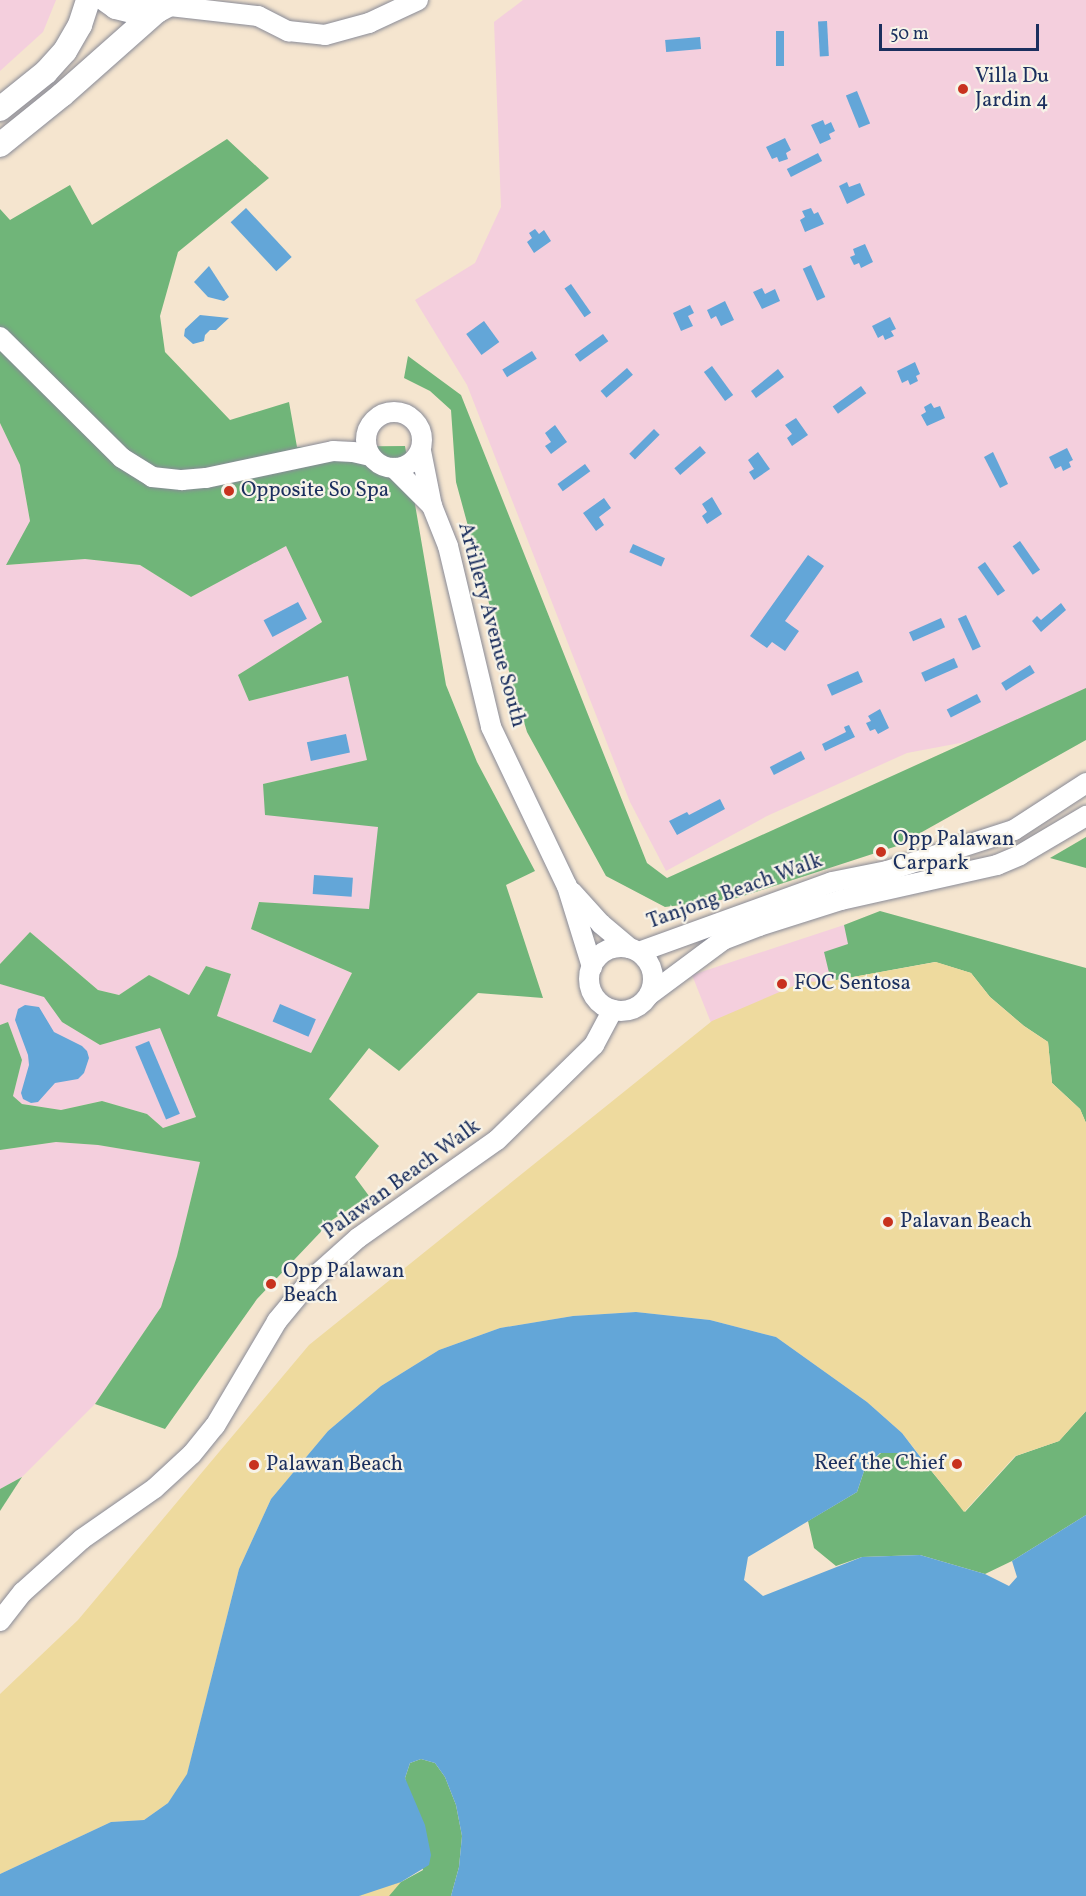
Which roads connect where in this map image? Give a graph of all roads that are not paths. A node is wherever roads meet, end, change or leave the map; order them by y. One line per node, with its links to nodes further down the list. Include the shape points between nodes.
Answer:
1 (88, 0): 7 (street, via 65,51 46,72)
2 (106, 0): 5 (street, via 136,12)
3 (244, 0): 6 (street)
4 (418, 0): 6 (street, via 369,23 325,35 288,31)
5 (168, 6): 6 (street); 8 (street)
6 (258, 16)
7 (0, 109)
8 (0, 145)
9 (0, 337): 11 (street, via 122,458 152,477 206,478)
10 (367, 430): 11 (street); 12 (street, via 379,416 396,411 405,413 418,424); 13 (street)
11 (333, 451): 13 (street)
12 (421, 451): 14 (street, via 410,464); 15 (street, Artillery Avenue South)
13 (371, 456): 14 (street, via 377,463)
14 (394, 468): 15 (street, Artillery Avenue South)
15 (432, 506): 19 (street, Artillery Avenue South, via 448,546 491,727)
16 (1086, 783): 18 (street, Tanjong Beach Walk, via 1014,830 887,871)
17 (1086, 816): 20 (street, Tanjong Beach Walk, via 997,864)
18 (848, 879): 20 (street, Tanjong Beach Walk); 21 (street, Tanjong Beach Walk)
19 (567, 886): 21 (street, Artillery Avenue South, via 601,924); 22 (street, Artillery Avenue South)
20 (888, 891): 23 (street, Tanjong Beach Walk, via 841,900 723,940)
21 (634, 950): 22 (street, via 612,948 596,959); 23 (street, via 651,967)
22 (592, 967): 24 (street, via 589,978 596,998)
23 (649, 995): 24 (street, via 634,1009)
24 (613, 1010): 25 (street, Palawan Beach Walk, via 594,1045 497,1140 358,1238 311,1280 278,1321 215,1426 192,1454 155,1488 82,1539 23,1592)
25 (0, 1622)

